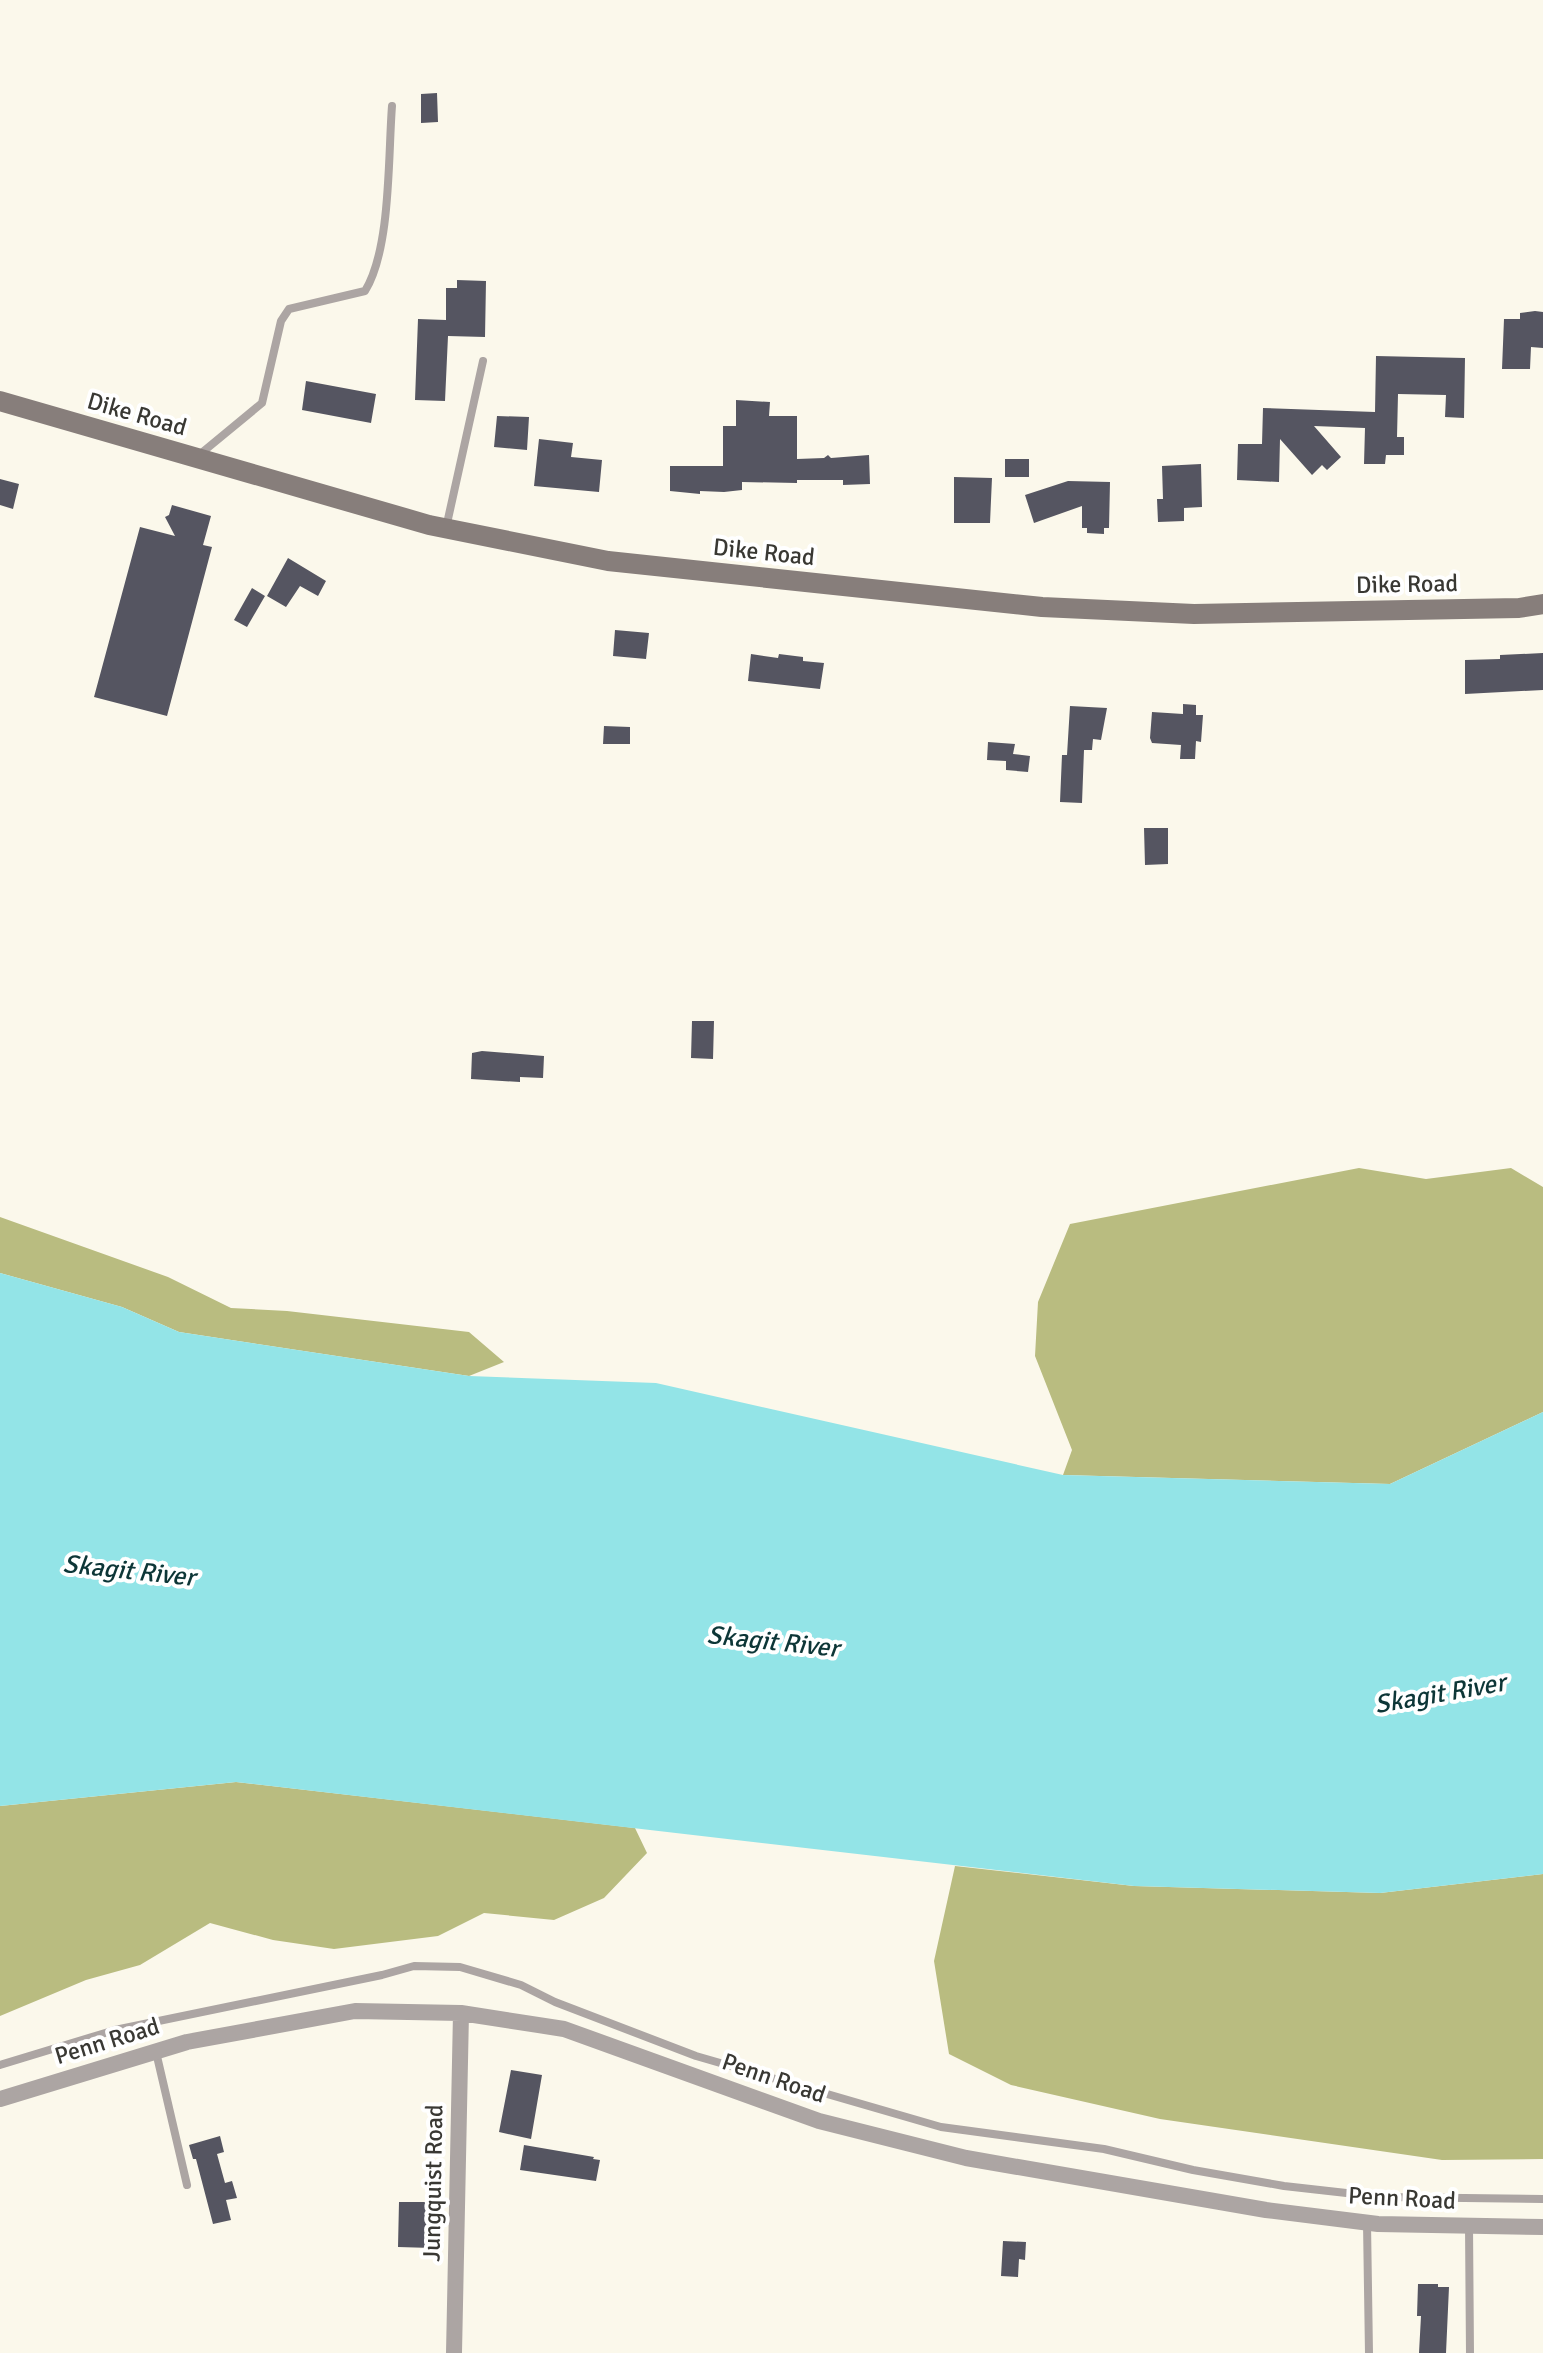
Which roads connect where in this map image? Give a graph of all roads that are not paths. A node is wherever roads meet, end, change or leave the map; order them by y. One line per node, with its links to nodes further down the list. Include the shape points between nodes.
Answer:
1 (392, 106): 4 (lane, via 383,232 373,278 365,291 289,309 281,321 262,403)
2 (483, 361): 5 (lane)
3 (0, 401): 4 (street, Dike Road)
4 (196, 458): 5 (street, Dike Road)
5 (446, 529): 6 (street, Dike Road, via 608,561 1042,607 1194,614)
6 (1543, 604)
7 (461, 2013): 8 (street, Penn Road, via 355,2011); 13 (street, Penn Road, via 564,2029 819,2121 966,2158 1266,2210); 16 (street, Jungquist Road)
8 (156, 2052): 10 (street, Penn Road); 11 (lane)
9 (0, 2065): 12 (lane, via 115,2030 414,1966 460,1967 521,1985 696,2056 941,2127 1104,2149 1284,2186 1382,2197)
10 (0, 2099)
11 (187, 2185)
12 (1543, 2199)
13 (1367, 2222): 14 (street, Penn Road); 17 (lane)
14 (1469, 2225): 15 (street, Penn Road); 18 (lane)
15 (1543, 2227)
16 (454, 2353)
17 (1369, 2353)
18 (1470, 2353)

